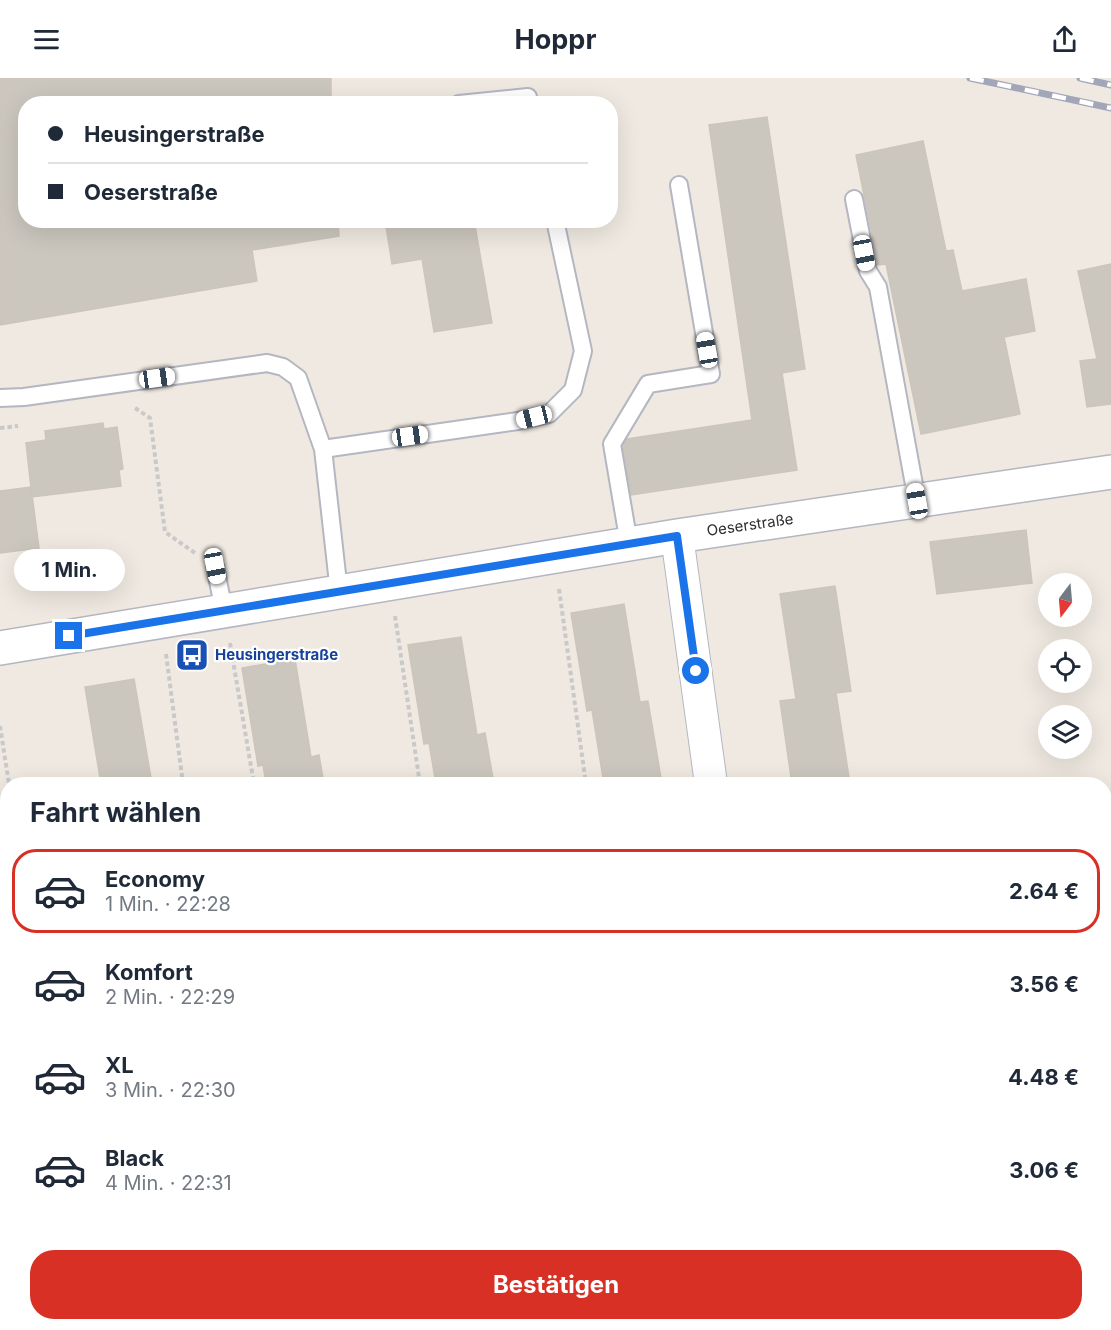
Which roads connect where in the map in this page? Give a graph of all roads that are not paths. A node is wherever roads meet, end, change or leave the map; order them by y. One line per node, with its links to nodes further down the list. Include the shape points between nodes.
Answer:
1 (679, 185): 9 (lane, via 711,374 648,384 612,444)
2 (854, 199): 7 (lane, via 868,271 878,287)
3 (557, 228): 5 (lane, via 583,351 573,390 549,414)
4 (0, 398): 5 (lane, via 267,363 283,367 298,378)
5 (323, 448): 11 (lane)
6 (1111, 472): 7 (street, Oeserstraße)
7 (917, 501): 8 (street, Oeserstraße)
8 (677, 536): 9 (street, Oeserstraße); 14 (street)
9 (629, 544): 11 (street, Oeserstraße)
10 (215, 566): 12 (lane)
11 (339, 592): 12 (street, Oeserstraße)
12 (224, 611): 13 (street, Oeserstraße)
13 (0, 648)
14 (710, 777)

